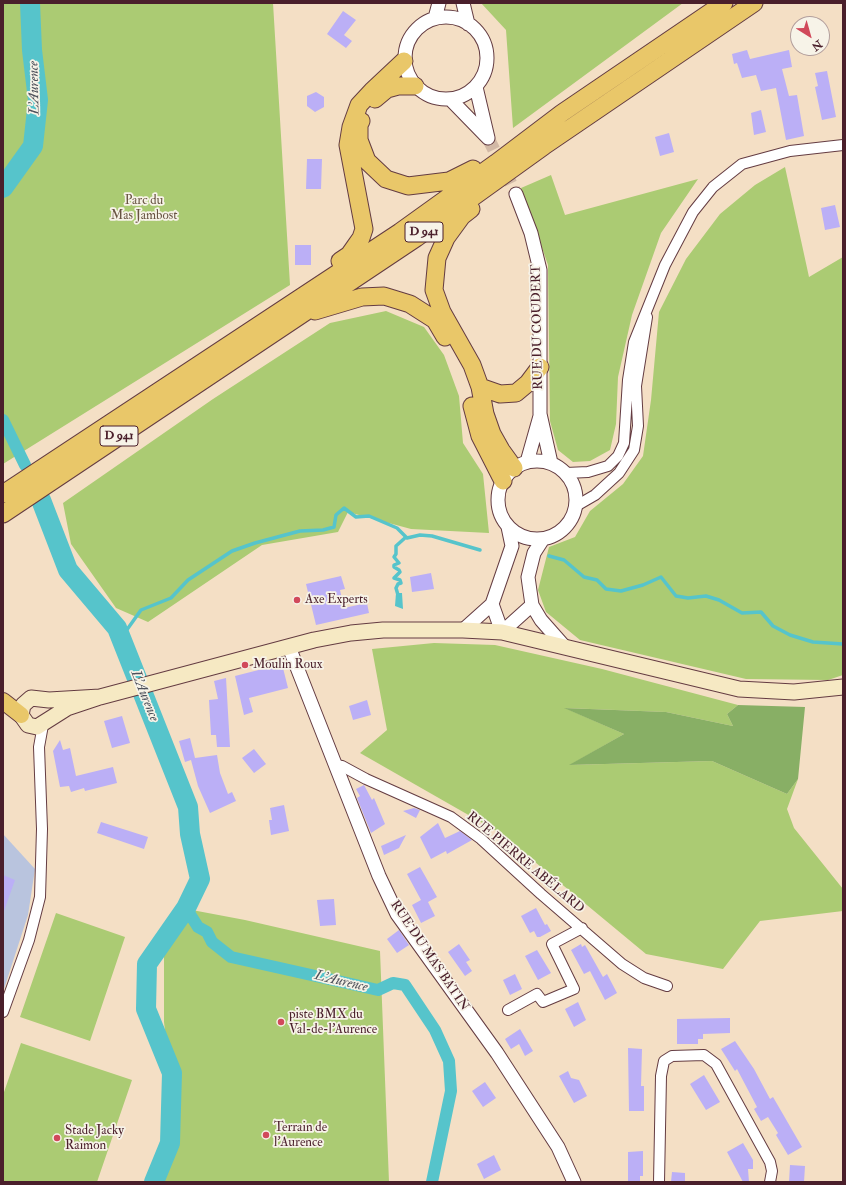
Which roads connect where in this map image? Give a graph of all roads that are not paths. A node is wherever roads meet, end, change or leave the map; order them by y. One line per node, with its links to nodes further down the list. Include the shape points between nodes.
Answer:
1 (439, 3): 5 (street)
2 (464, 3): 6 (street)
3 (724, 3): 13 (highway, D 941, via 562,113)
4 (754, 3): 12 (highway, D 941)
5 (435, 18): 6 (street, via 452,18); 7 (street, via 416,30 409,39)
6 (468, 24): 9 (street, via 484,42 487,53 483,77)
7 (404, 61): 8 (street, via 407,75); 16 (highway, via 359,105 351,127 348,145 364,229 361,238 349,255 309,283)
8 (415, 86): 10 (street, via 437,99); 13 (highway, via 387,89 366,108 359,125 359,140 367,161 386,179 408,186 449,182 475,168)
9 (476, 87): 10 (street); 10 (street, via 488,138)
10 (450, 100)
11 (843, 145): 15 (street, via 790,151 742,164 731,172 693,212)
12 (544, 146): 16 (highway, D 941, via 416,238); 18 (highway, via 518,175 462,216 446,238 437,258 436,295 442,312 472,365)
13 (496, 163): 16 (highway, D 941)
14 (516, 194): 17 (street, RUE DU COUDERT, via 540,270)
15 (649, 301): 22 (street, via 634,342 628,380 624,443 618,456 608,466 588,472); 25 (street, via 636,386 638,426 634,450 620,473 595,495)
16 (295, 310): 23 (highway, via 362,297 384,296 410,304 435,320 468,384 480,436); 24 (highway, D 941); 26 (highway, D 941)
17 (540, 367): 18 (highway, via 528,383 516,393 500,394); 19 (street, RUE DU COUDERT)
18 (480, 387): 21 (highway, via 485,414 500,450)
19 (540, 414): 20 (street, RUE DU COUDERT); 21 (street, RUE DU COUDERT)
20 (551, 463): 21 (street, via 539,461); 22 (street)
21 (521, 465): 23 (street)
22 (566, 473): 25 (street, via 573,483)
23 (503, 481): 27 (street, via 498,492 498,505 501,517)
24 (3, 494)
25 (576, 506): 28 (street, via 565,528 555,536)
26 (3, 514)
27 (508, 527): 28 (street, via 518,535); 29 (street, via 512,546)
28 (543, 540): 30 (street, via 534,553 528,577)
29 (492, 604): 31 (street); 32 (street)
30 (532, 605): 32 (street); 33 (street, via 541,620)
31 (463, 630): 32 (main road); 34 (main road, via 367,631)
32 (502, 632): 33 (main road)
33 (564, 646): 35 (main road, via 645,668 739,689 794,692)
34 (289, 647): 36 (main road); 40 (street, RUE DU MAS BATIN)
35 (843, 687)
36 (100, 697): 37 (main road); 39 (main road)
37 (42, 700): 39 (main road, via 48,704 50,711); 39 (main road, via 31,698 21,709)
38 (3, 701): 39 (main road)
39 (35, 721): 44 (street, via 42,829 40,897 29,940)
40 (336, 765): 41 (street, RUE PIERRE ABÉLARD, via 451,817 481,839); 45 (street, RUE DU MAS BATIN, via 379,876 397,914 497,1053 558,1147)
41 (582, 928): 42 (street, RUE PIERRE ABÉLARD, via 622,964 644,978); 43 (street, via 552,944 574,989 543,1002 537,994)
42 (667, 986)
43 (508, 1010)
44 (3, 1012)
45 (574, 1182)
46 (659, 1182): 47 (street, via 661,1076 664,1061 672,1056 704,1055 716,1064 770,1162)
47 (770, 1182)

